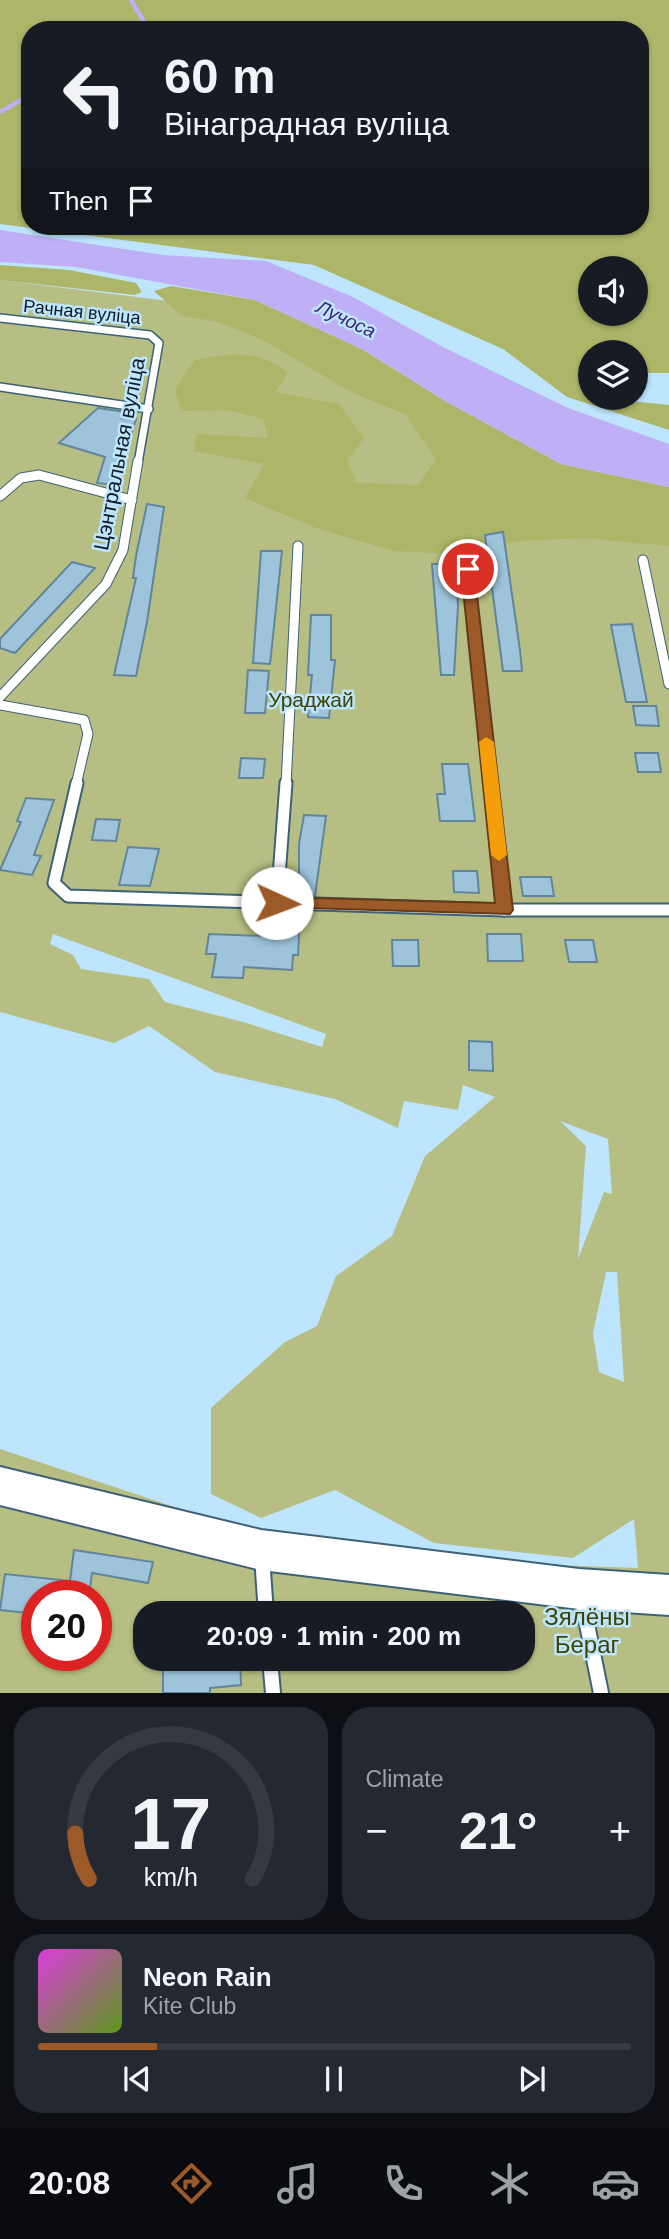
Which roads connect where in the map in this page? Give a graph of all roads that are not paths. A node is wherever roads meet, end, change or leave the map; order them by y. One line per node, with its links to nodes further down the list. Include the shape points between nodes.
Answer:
1 (0, 318): 2 (lane, Рачная вуліца, via 150,335)
2 (159, 343): 4 (lane, Цэнтральная вуліца)
3 (0, 387): 4 (lane)
4 (149, 409): 6 (lane, Цэнтральная вуліца)
5 (0, 496): 6 (lane, via 21,478 39,475)
6 (132, 500): 11 (lane, Цэнтральная вуліца, via 123,550 106,584)
7 (298, 546): 13 (lane)
8 (643, 560): 10 (lane)
9 (468, 569): 14 (lane)
10 (669, 684)
11 (0, 697)
12 (0, 705): 13 (lane, via 84,720 88,734 54,883 68,896)
13 (277, 903): 14 (lane)
14 (504, 910): 15 (lane)
15 (669, 910)
16 (0, 1486): 17 (street)
17 (261, 1550): 18 (street); 20 (lane)
18 (579, 1589): 19 (street); 23 (lane)
19 (669, 1595)
20 (265, 1601)
21 (271, 1671): 22 (lane)
22 (272, 1693)
23 (601, 1693)

